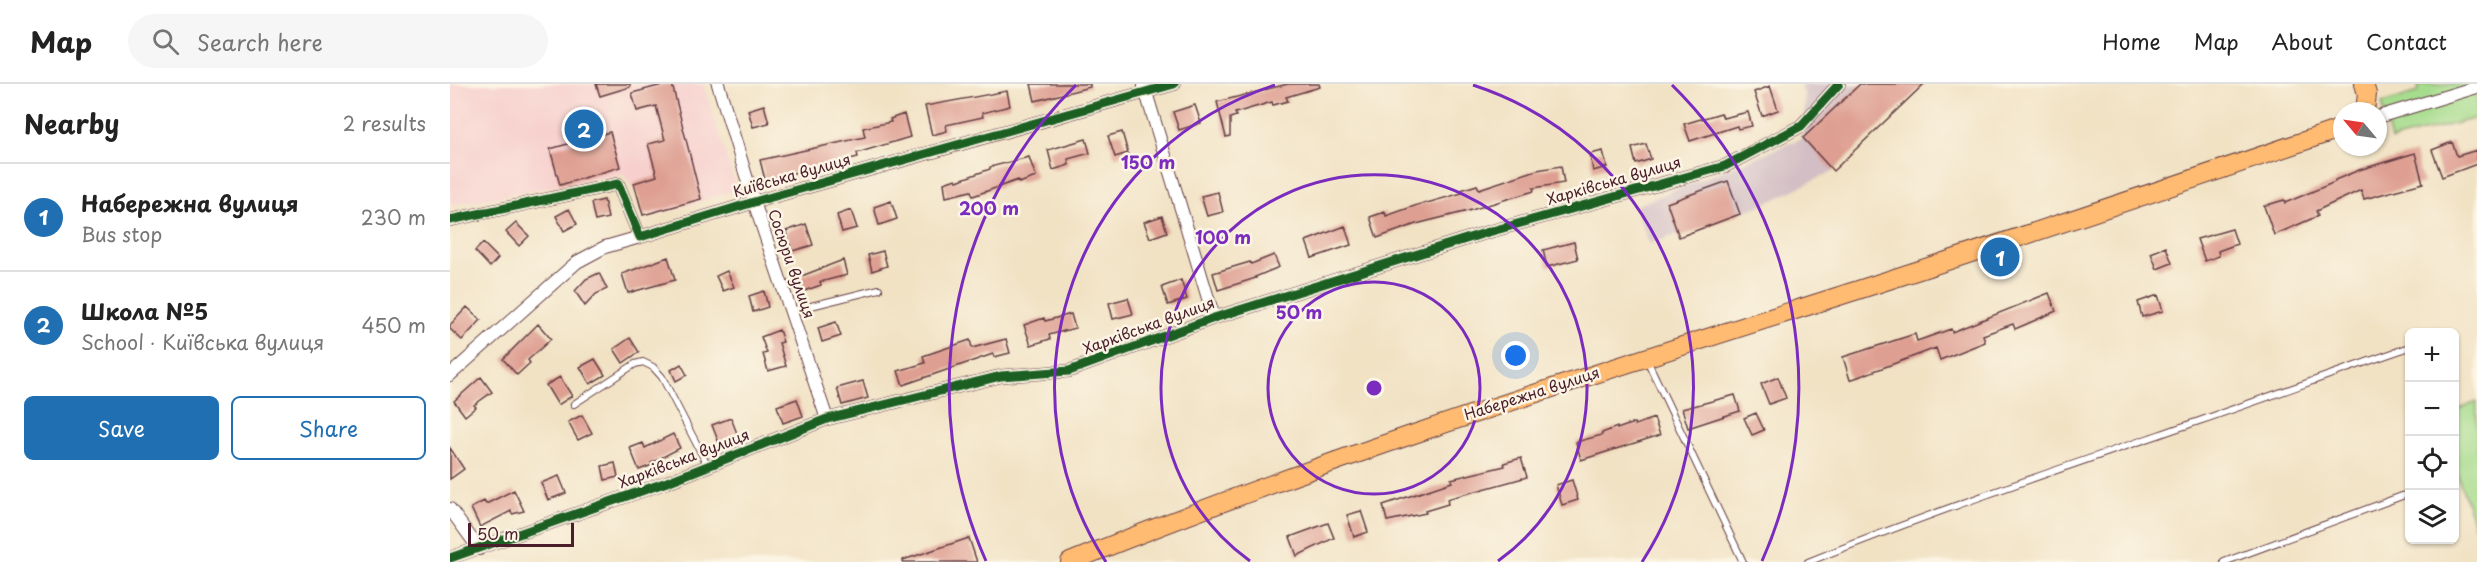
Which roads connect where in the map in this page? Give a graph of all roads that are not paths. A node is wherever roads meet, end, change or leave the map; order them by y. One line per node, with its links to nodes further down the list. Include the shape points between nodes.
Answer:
1 (718, 84): 10 (street, Сосюри вулиця)
2 (1174, 84): 6 (street, Київська вулиця)
3 (1839, 84): 15 (street, Харківська вулиця, via 1801,126 1725,165 1506,227)
4 (2364, 84): 7 (main road)
5 (2477, 87): 8 (street)
6 (1144, 88): 10 (street, Київська вулиця); 15 (street)
7 (2367, 102)
8 (2387, 114)
9 (2333, 131): 17 (main road, Набережна вулиця, via 2120,205)
10 (754, 202): 12 (street, Київська вулиця); 14 (street, Сосюри вулиця)
11 (450, 220): 12 (street, via 618,184)
12 (640, 237): 18 (street, Київська вулиця, via 605,247 577,262)
13 (879, 289): 14 (lane)
14 (791, 311): 20 (street, Сосюри вулиця)
15 (1214, 318): 20 (street, Харківська вулиця, via 1069,371 1001,376)
16 (2405, 348): 28 (lane, via 2018,482)
17 (1645, 356): 26 (main road, Набережна вулиця, via 1387,442); 27 (lane)
18 (450, 375)
19 (574, 404): 21 (lane, via 643,362 662,377)
20 (827, 419): 21 (street, Харківська вулиця)
21 (708, 466): 24 (street, Харківська вулиця)
22 (2405, 494): 29 (lane)
23 (450, 509): 24 (street)
24 (479, 549): 25 (street, Харківська вулиця)
25 (450, 558)
26 (1070, 562)
27 (1743, 562)
28 (1808, 562)
29 (2224, 562)

